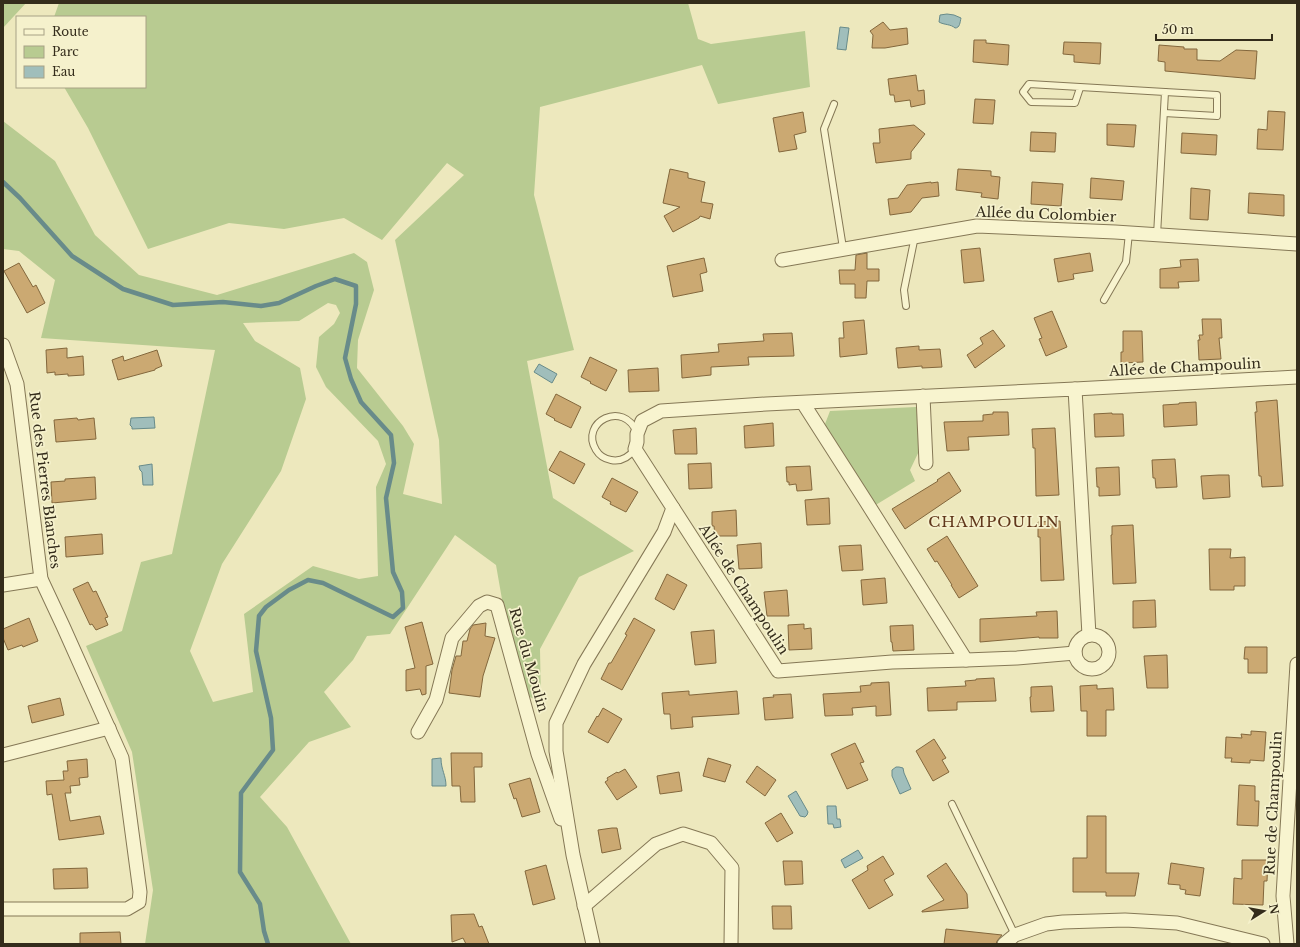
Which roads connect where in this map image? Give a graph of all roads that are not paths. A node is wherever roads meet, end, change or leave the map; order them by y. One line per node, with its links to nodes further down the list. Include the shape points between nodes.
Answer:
1 (1080, 88): 1 (lane, via 1075,103 1031,102 1023,92 1029,84); 2 (lane)
2 (1165, 92): 4 (lane); 4 (lane, via 1218,95 1217,116)
3 (834, 104): 9 (lane, via 824,129)
4 (1164, 113): 6 (lane)
5 (1129, 233): 6 (street, Allée du Colombier); 7 (street, Allée du Colombier, via 977,226); 11 (lane, Allée du Colombier, via 1126,262)
6 (1157, 235): 8 (street, Allée du Colombier)
7 (915, 236): 9 (street, Allée du Colombier); 12 (lane, via 904,290)
8 (1297, 244)
9 (843, 248): 10 (street, Allée du Colombier)
10 (782, 260)
11 (1104, 300)
12 (906, 306)
13 (3, 344): 22 (street, Rue des Pierres Blanches, via 17,384)
14 (1297, 377): 15 (street, Allée de Champoulin)
15 (1075, 389): 16 (street, Allée de Champoulin); 24 (street)
16 (923, 396): 17 (street, Allée de Champoulin); 20 (street)
17 (803, 403): 18 (street, Allée de Champoulin, via 661,411 642,421); 26 (street)
18 (637, 434): 19 (street, Allée de Champoulin); 19 (lane, via 635,427 624,417 609,416 597,424 592,438 597,452 610,460 624,459)
19 (635, 449): 21 (street, Allée de Champoulin)
20 (926, 463)
21 (673, 508): 26 (street, Allée de Champoulin, via 778,671 892,662); 33 (street, Rue du Moulin, via 664,532 584,664 556,723 556,751)
22 (41, 579): 23 (street); 28 (street, Rue des Pierres Blanches)
23 (3, 585)
24 (1089, 635): 25 (street, via 1078,643); 25 (street, via 1101,638 1108,646 1108,658 1105,663 1095,669 1089,669 1079,663)
25 (1075, 653): 26 (street, Allée de Champoulin)
26 (966, 660)
27 (1297, 664): 31 (street, Rue de Champoulin)
28 (109, 728): 30 (street); 35 (street, Rue des Pierres Blanches, via 122,758 140,892 139,902 126,908)
29 (418, 732): 33 (street, Rue du Moulin, via 436,700 452,638 479,606 487,602 497,605 538,754)
30 (3, 755)
31 (1293, 795): 41 (street, Rue de Champoulin, via 1283,896)
32 (952, 804): 36 (lane)
33 (573, 855): 34 (street, Rue du Moulin)
34 (584, 906): 37 (street, Rue du Moulin); 38 (street, via 656,844 683,834 711,843 732,868)
35 (3, 909)
36 (1015, 935): 39 (street); 40 (street, via 1046,924 1125,920 1177,923)
37 (593, 944)
38 (731, 944)
39 (1004, 944)
40 (1263, 944)
41 (1287, 944)

